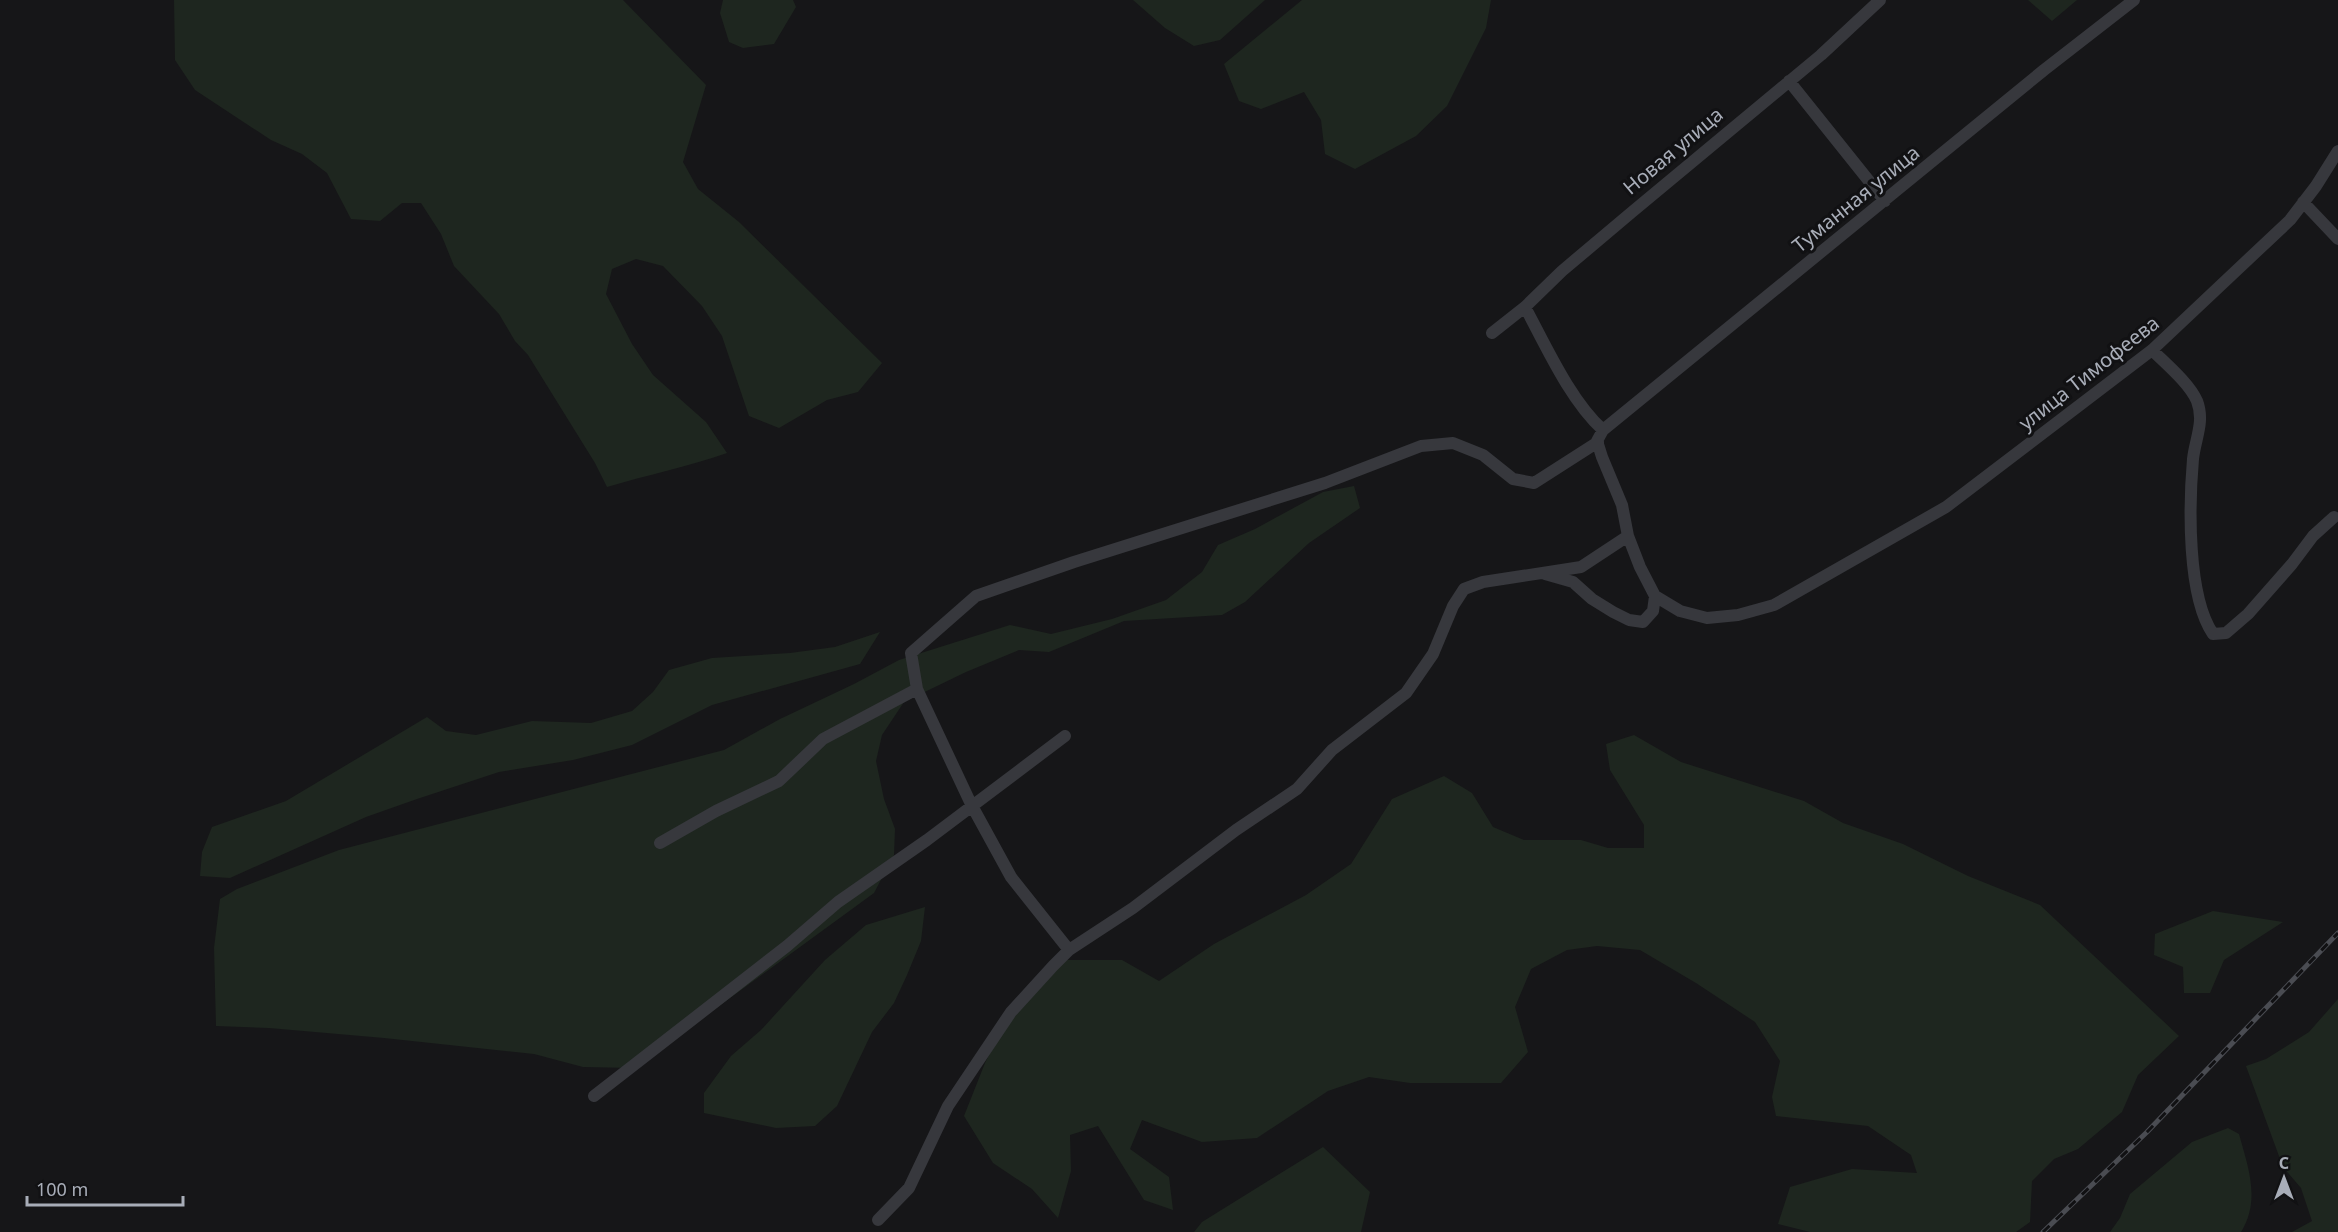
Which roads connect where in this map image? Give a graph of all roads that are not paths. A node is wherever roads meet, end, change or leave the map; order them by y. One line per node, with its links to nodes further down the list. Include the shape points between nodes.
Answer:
1 (1880, 0): 3 (street, Новая улица)
2 (2134, 0): 5 (street, Туманная улица)
3 (1789, 81): 5 (street); 8 (street, Новая улица, via 1579,256)
4 (2338, 151): 6 (street, улица Тимофеева)
5 (1885, 201): 11 (street, Туманная улица)
6 (2304, 202): 7 (street); 10 (street, улица Тимофеева, via 2290,220)
7 (2338, 238)
8 (1525, 307): 9 (street, Новая улица); 11 (street, via 1574,394)
9 (1492, 333)
10 (2152, 350): 13 (street, via 2197,401 2201,426 2194,450 2191,525 2204,621 2213,634 2226,633 2248,614); 16 (street, улица Тимофеева, via 1946,507 1774,604 1738,615 1707,618 1688,614)
11 (1603, 430): 12 (street)
12 (1598, 442): 14 (street, via 1622,505); 17 (street, via 1534,483 1513,479 1484,455 1454,443 1421,446 1325,483 976,596 911,653)
13 (2334, 516)
14 (1628, 536): 15 (street, via 1581,567); 16 (street)
15 (1541, 573): 16 (street, via 1573,582 1592,599 1629,620 1643,622 1653,611); 21 (street, via 1482,582 1464,589 1433,654 1406,693 1332,750 1297,789)
16 (1655, 596)
17 (917, 689): 19 (street); 20 (street, via 823,739 779,781)
18 (1065, 736): 19 (street)
19 (971, 804): 21 (street, via 1011,877); 22 (street, via 838,903)
20 (660, 843)
21 (1069, 950): 23 (street, via 1011,1012 948,1106 909,1188)
22 (594, 1096)
23 (879, 1220)

